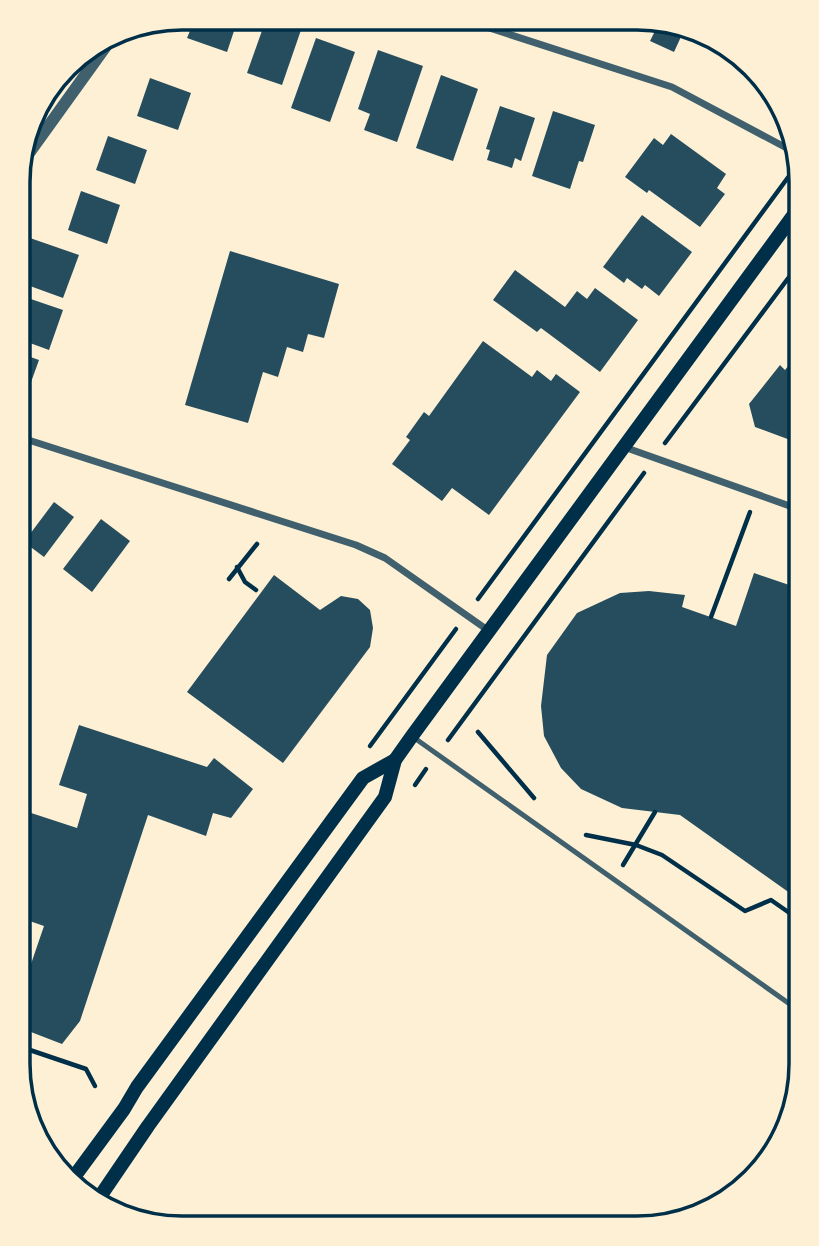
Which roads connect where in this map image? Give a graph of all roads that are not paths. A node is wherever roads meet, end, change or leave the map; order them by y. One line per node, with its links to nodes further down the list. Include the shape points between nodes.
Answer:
1 (496, 30): 4 (street, via 673,87)
2 (101, 53): 3 (street)
3 (35, 145)
4 (785, 147)
5 (789, 223): 7 (main road)
6 (30, 441): 9 (street, via 356,545 385,558)
7 (623, 447): 8 (street); 9 (main road)
8 (789, 506)
9 (489, 631): 10 (main road)
10 (412, 736): 11 (main road); 12 (lane)
11 (395, 760): 13 (main road, via 363,778); 14 (main road, via 385,797 148,1126)
12 (789, 1004)
13 (76, 1174)
14 (105, 1195)

